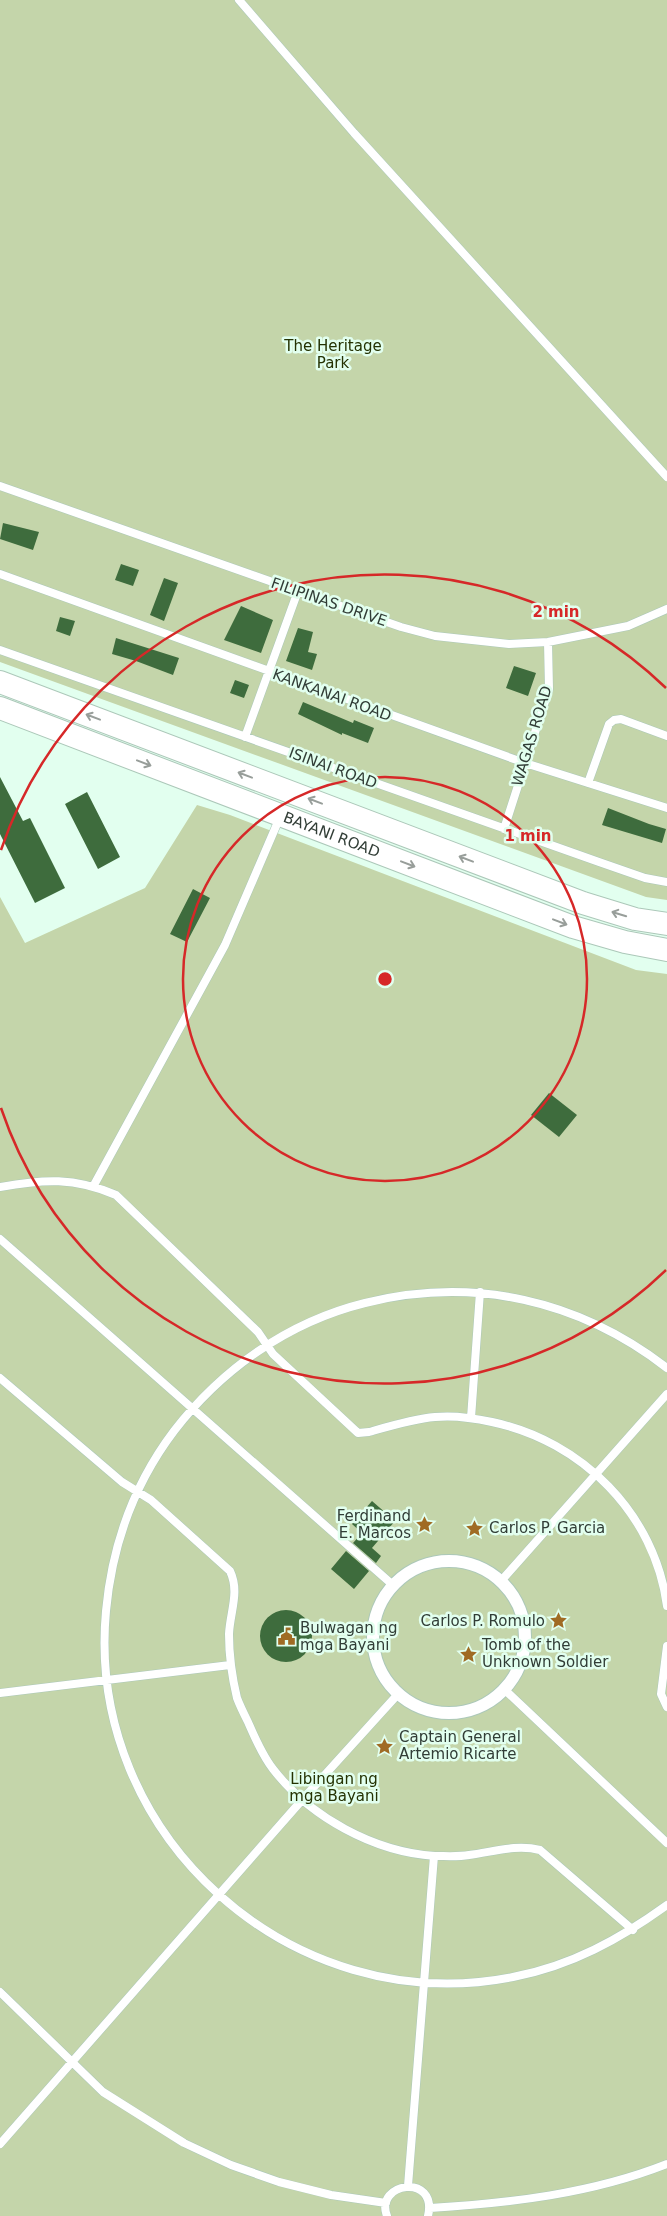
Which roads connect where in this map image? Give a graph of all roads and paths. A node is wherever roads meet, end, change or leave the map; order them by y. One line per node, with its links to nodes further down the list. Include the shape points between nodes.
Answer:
1 (239, 0): 2 (lane, via 367,147)
2 (667, 477)
3 (0, 486): 5 (lane, FILIPINAS DRIVE)
4 (0, 574): 9 (lane, KANKANAI ROAD)
5 (298, 591): 7 (lane, FILIPINAS DRIVE, via 435,636 509,644); 9 (lane)
6 (667, 609): 7 (lane, FILIPINAS DRIVE, via 628,626)
7 (548, 642): 14 (lane, WAGAS ROAD, via 549,689)
8 (0, 650): 13 (lane, ISINAI ROAD)
9 (268, 672): 13 (lane); 14 (lane, KANKANAI ROAD)
10 (0, 682): 20 (main road, BAYANI ROAD, one-way to 10, via 635,919 583,903)
11 (0, 708): 17 (main road, BAYANI ROAD, one-way to 17)
12 (667, 736): 15 (lane, via 620,719 614,720 609,724)
13 (245, 737): 18 (lane, ISINAI ROAD)
14 (525, 763): 15 (lane, KANKANAI ROAD); 18 (lane, WAGAS ROAD)
15 (588, 783): 16 (lane, KANKANAI ROAD)
16 (667, 808)
17 (281, 815): 21 (main road, BAYANI ROAD, one-way to 21, via 573,927); 22 (lane, via 225,945)
18 (504, 829): 19 (lane, ISINAI ROAD, via 644,878)
19 (667, 882)
20 (667, 924)
21 (667, 950)
22 (94, 1185): 23 (lane, via 64,1180); 26 (lane, via 116,1195)
23 (0, 1187)
24 (0, 1239): 30 (lane)
25 (480, 1292): 26 (lane, via 436,1291 391,1296 348,1307 306,1323); 27 (lane, via 524,1299 567,1311 607,1329); 31 (lane)
26 (267, 1344): 30 (lane, via 227,1374); 31 (lane, via 273,1354 358,1433 436,1417)
27 (667, 1368)
28 (0, 1378): 33 (lane, via 122,1482)
29 (667, 1394): 32 (lane)
30 (192, 1408): 33 (lane, via 162,1448); 35 (lane)
31 (471, 1418): 32 (lane, via 506,1425 540,1437)
32 (596, 1473): 34 (lane); 36 (lane, via 622,1501 642,1531)
33 (137, 1491): 39 (lane, via 230,1571 235,1587 229,1632); 40 (lane, via 120,1536 109,1584 104,1632)
34 (501, 1580): 35 (street, via 475,1565 446,1561 417,1568); 41 (street, via 518,1605 525,1634 520,1664)
35 (394, 1586): 42 (street, via 378,1611 374,1641 381,1670)
36 (666, 1591): 37 (lane)
37 (667, 1606)
38 (667, 1646): 44 (lane, via 661,1694)
39 (230, 1665): 40 (lane); 45 (lane, via 238,1700 255,1740 273,1768)
40 (106, 1681): 43 (lane); 48 (lane, via 116,1730 132,1776 155,1821 184,1861)
41 (504, 1689): 42 (street, via 480,1706 452,1712 424,1708); 46 (lane)
42 (399, 1693): 45 (lane)
43 (0, 1694)
44 (667, 1707)
45 (302, 1800): 47 (lane, via 360,1837 398,1850); 48 (lane)
46 (667, 1843)
47 (434, 1856): 50 (lane, via 468,1856 520,1847 540,1850); 51 (lane)
48 (219, 1896): 51 (lane, via 254,1924 294,1948 336,1965 380,1977); 53 (lane)
49 (667, 1905): 50 (lane)
50 (633, 1930): 51 (lane, via 595,1951 554,1967 512,1978)
51 (425, 1983): 56 (lane)
52 (0, 1992): 53 (lane)
53 (72, 2063): 54 (lane); 57 (lane, via 103,2092 142,2118 184,2143 231,2164 279,2182 322,2193)
54 (0, 2144)
55 (667, 2164): 58 (lane, via 636,2176 577,2191)
56 (408, 2186): 57 (lane, via 390,2194); 58 (lane, via 423,2193 428,2200)
57 (386, 2203): 59 (lane)
58 (429, 2212)
59 (387, 2216)

